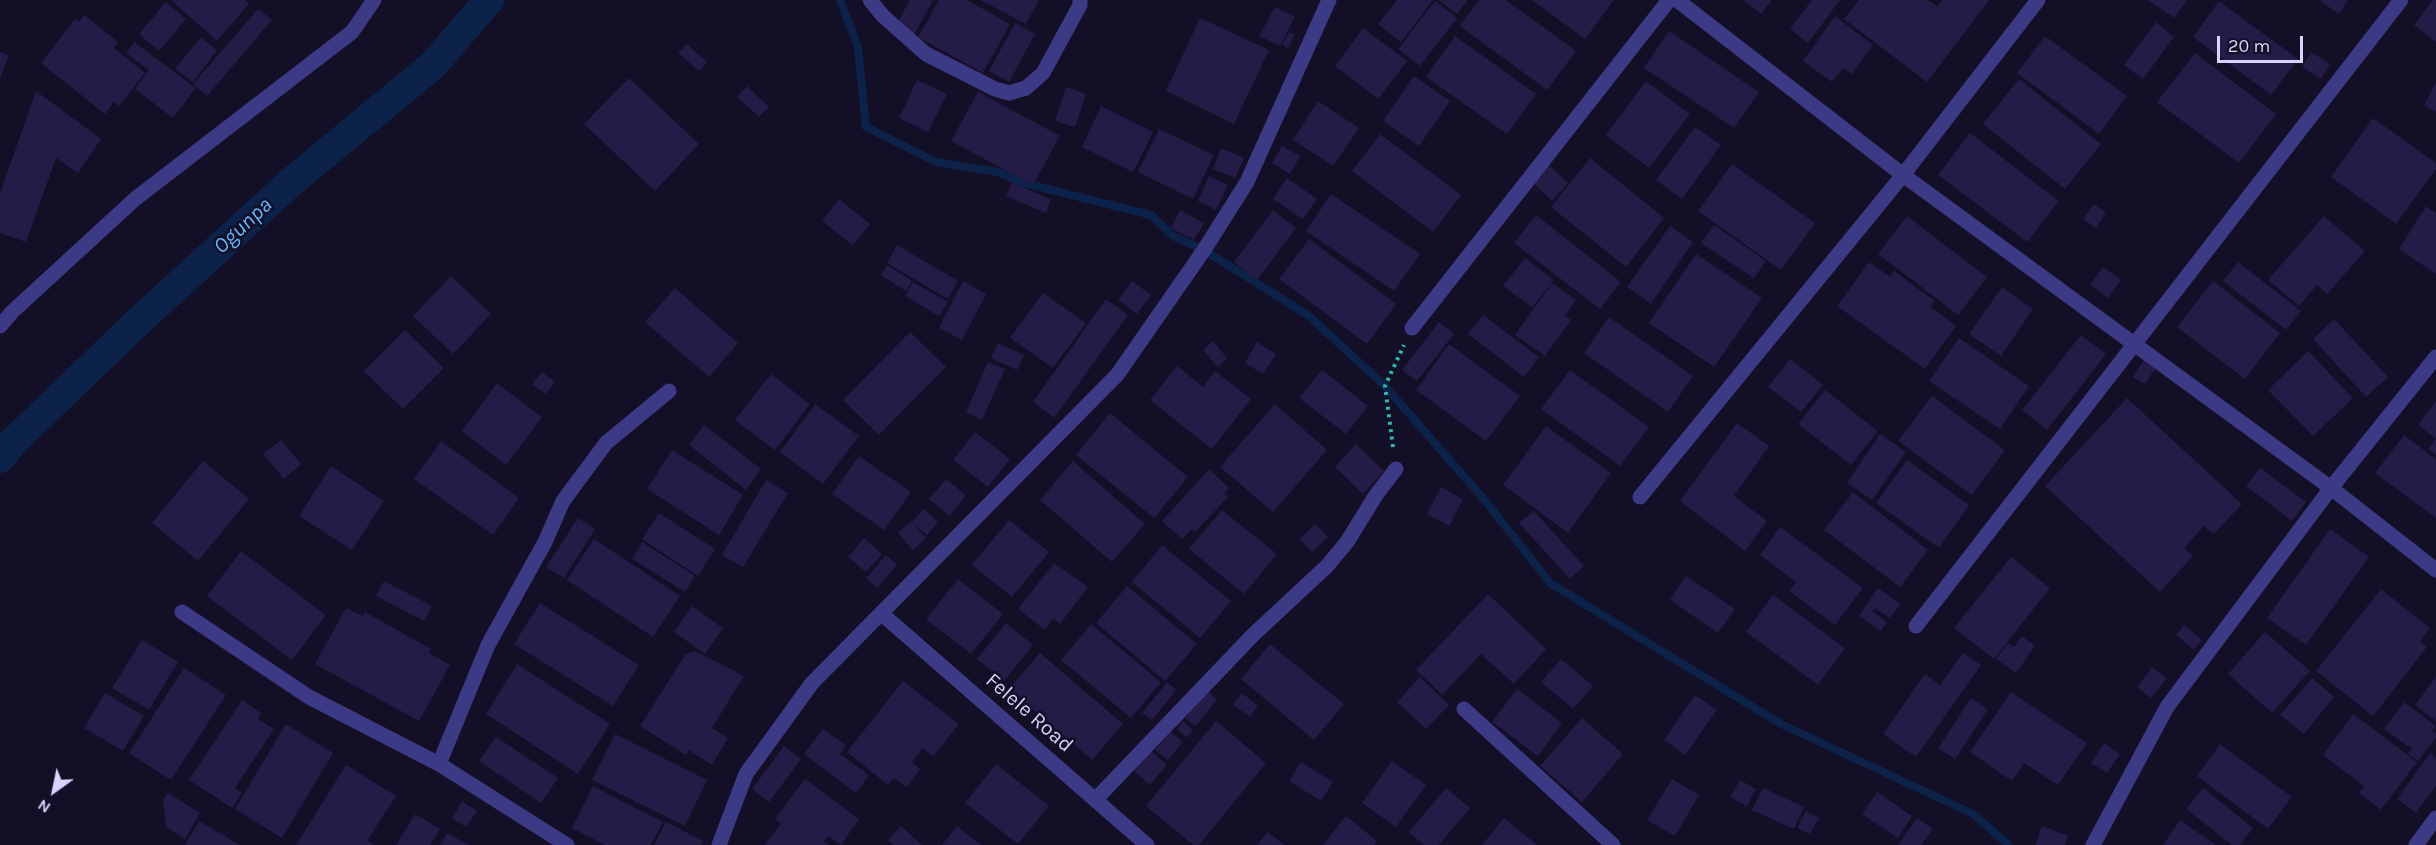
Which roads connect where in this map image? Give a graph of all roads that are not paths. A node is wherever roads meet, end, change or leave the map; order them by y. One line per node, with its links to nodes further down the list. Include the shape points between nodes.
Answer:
1 (374, 0): 10 (street, via 352,32 135,199)
2 (870, 0): 3 (street, via 926,54 1009,93 1026,88 1043,73)
3 (1080, 0)
4 (1329, 0): 20 (street, via 1247,182 1117,375)
5 (1669, 0): 11 (street)
6 (1677, 0): 9 (street)
7 (2038, 0): 9 (street)
8 (2401, 0): 12 (street)
9 (1904, 176): 12 (street); 17 (street)
10 (0, 326)
11 (1412, 328)
12 (2136, 344): 16 (street); 21 (street)
13 (2436, 357): 16 (street)
14 (669, 391): 23 (street, via 606,443 563,501 488,645)
15 (1396, 469): 24 (street, via 1327,566 1253,635)
16 (2331, 488): 18 (street); 30 (street, via 2167,707)
17 (1640, 497)
18 (2436, 570)
19 (182, 612): 23 (street, via 309,697)
20 (882, 614): 24 (street, Felele Road); 28 (street, via 812,683 746,774)
21 (1916, 626)
22 (1464, 709): 26 (street)
23 (439, 764): 27 (street)
24 (1096, 799): 29 (street, Felele Road)
25 (2436, 818): 31 (street)
26 (1604, 842)
27 (567, 845)
28 (718, 845)
29 (1147, 845)
30 (2093, 845)
31 (2416, 845)

